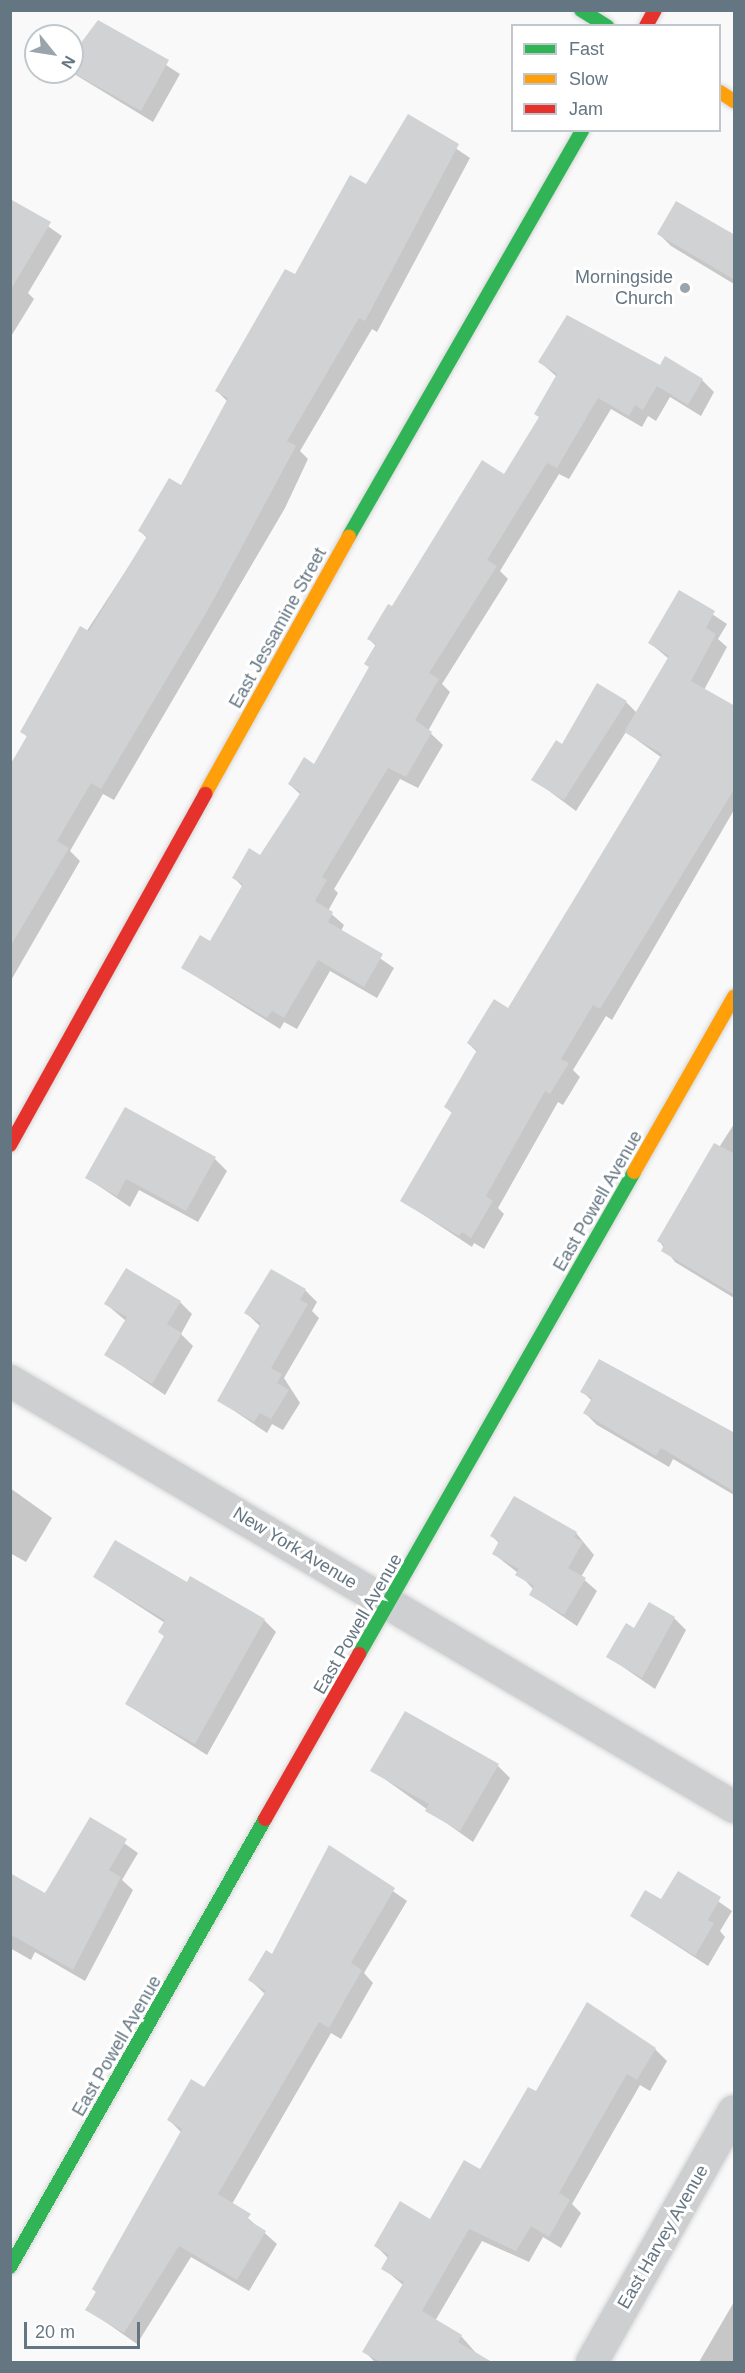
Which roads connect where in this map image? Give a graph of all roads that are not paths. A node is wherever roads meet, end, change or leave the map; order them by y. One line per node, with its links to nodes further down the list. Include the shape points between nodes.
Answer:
1 (581, 10): 3 (street)
2 (655, 10): 4 (street)
3 (604, 24)
4 (647, 24)
5 (721, 93): 6 (street)
6 (735, 100)
7 (581, 132): 9 (street, East Jessamine Street, via 484,294)
8 (735, 997): 11 (street, East Powell Avenue)
9 (10, 1145)
10 (10, 1381): 11 (street, New York Avenue)
11 (390, 1604): 12 (street, New York Avenue); 14 (street, East Powell Avenue)
12 (735, 1807)
13 (735, 2111): 15 (street, East Harvey Avenue)
14 (10, 2267)
15 (592, 2362)

